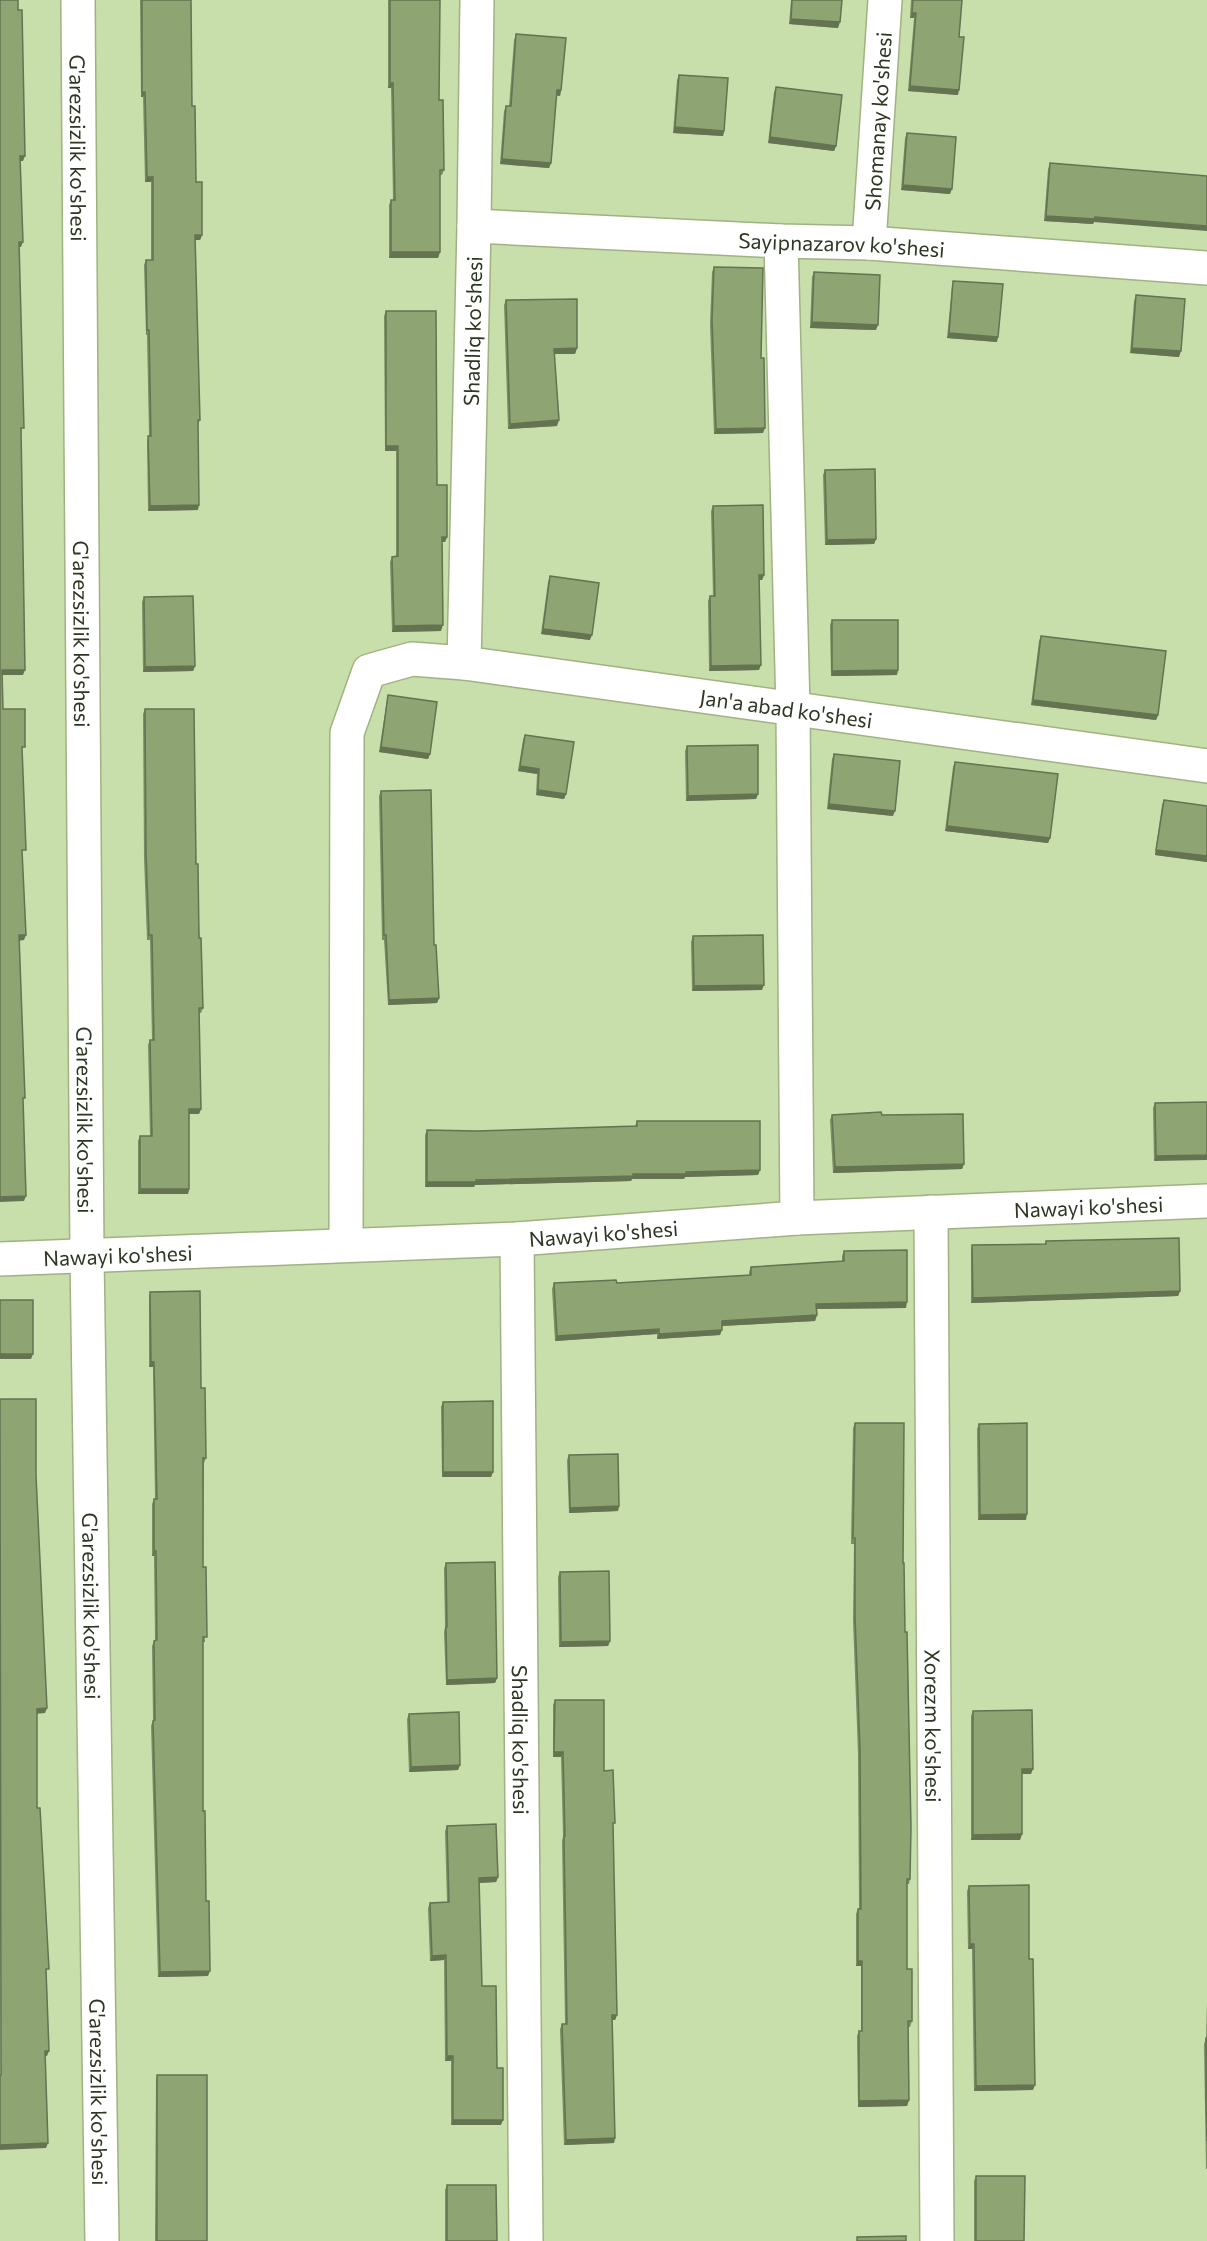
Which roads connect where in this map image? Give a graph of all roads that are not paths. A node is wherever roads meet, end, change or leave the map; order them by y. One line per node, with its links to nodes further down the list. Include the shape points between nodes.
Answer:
1 (78, 0): 16 (street, G'arezsizlik ko'shesi)
2 (477, 0): 4 (street, Shadliq ko'shesi)
3 (885, 0): 6 (street, Shomanay ko'shesi)
4 (474, 226): 5 (street, Sayipnazarov ko'shesi); 8 (street, Shadliq ko'shesi)
5 (781, 241): 6 (street, Sayipnazarov ko'shesi); 9 (street)
6 (869, 243): 7 (street, Sayipnazarov ko'shesi)
7 (1207, 268)
8 (464, 663): 9 (street, Jan'a abad ko'shesi); 15 (street, Jan'a abad ko'shesi, via 412,659 369,671 347,733)
9 (793, 709): 10 (street, Jan'a abad ko'shesi); 13 (street)
10 (1207, 766)
11 (1207, 1201): 12 (street, Nawayi ko'shesi)
12 (931, 1212): 13 (street, Nawayi ko'shesi); 20 (street, Xorezm ko'shesi)
13 (797, 1218): 14 (street, Nawayi ko'shesi)
14 (517, 1239): 15 (street, Nawayi ko'shesi); 19 (street, Shadliq ko'shesi)
15 (346, 1245): 16 (street, Nawayi ko'shesi)
16 (87, 1256): 17 (street, Nawayi ko'shesi); 18 (street, G'arezsizlik ko'shesi)
17 (0, 1259)
18 (102, 2241)
19 (526, 2241)
20 (938, 2241)

